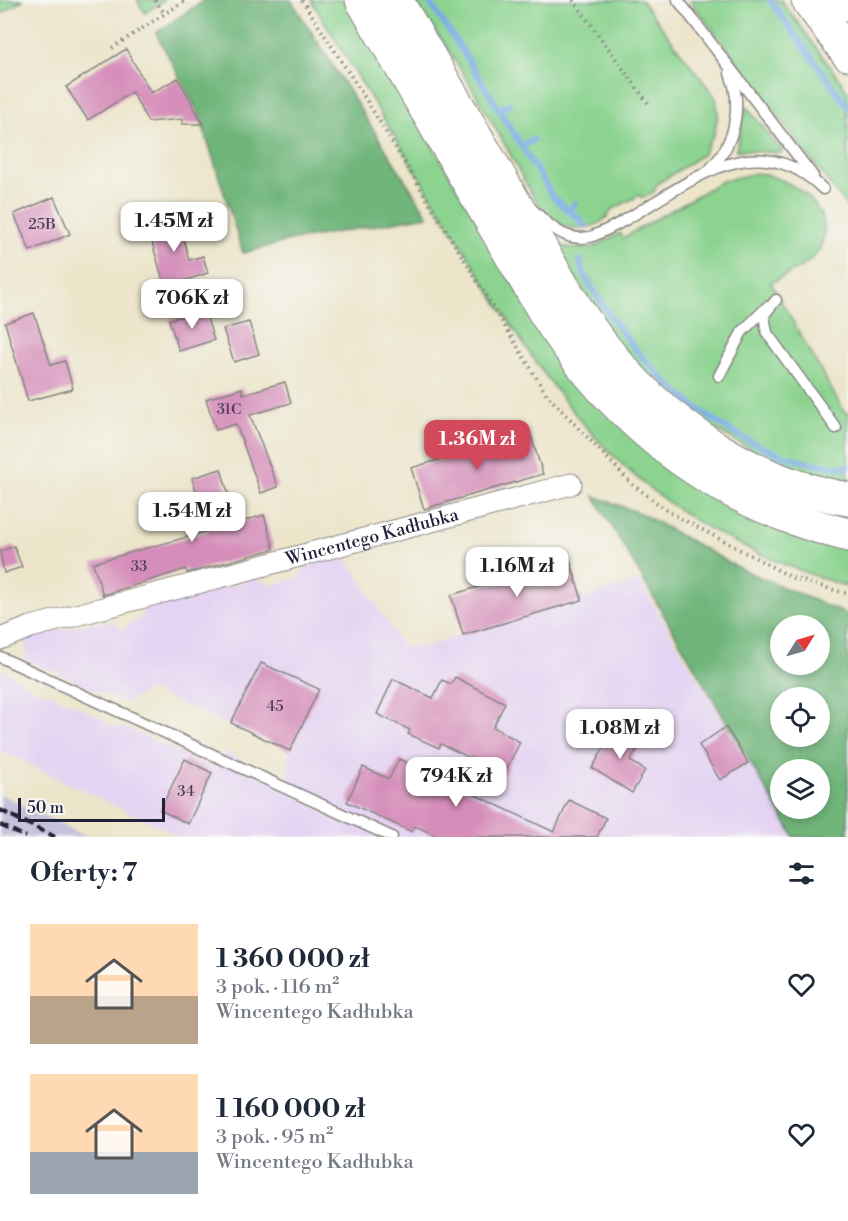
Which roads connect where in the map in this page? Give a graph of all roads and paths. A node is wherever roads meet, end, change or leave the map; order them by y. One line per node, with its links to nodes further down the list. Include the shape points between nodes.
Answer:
1 (155, 0): 10 (path)
2 (186, 0): 10 (path)
3 (362, 0): 21 (main road, via 545,313 601,390 653,439 708,477 770,507)
4 (396, 0): 16 (main road)
5 (573, 0): 14 (path)
6 (678, 0): 12 (lane)
7 (808, 0): 13 (main road)
8 (844, 0): 9 (main road)
9 (848, 5)
10 (165, 14): 11 (path)
11 (112, 48)
12 (720, 54): 15 (lane, via 734,86 735,119 724,152); 15 (lane, via 824,191 801,172 769,160 737,161)
13 (848, 54)
14 (648, 103)
15 (703, 175): 16 (lane, via 605,231 583,238 556,231)
16 (499, 176): 20 (main road, via 589,327 650,397 695,434 745,464 802,487)
17 (719, 376): 18 (lane, via 748,324 778,299 764,315 767,333)
18 (836, 428)
19 (571, 484): 22 (street, Wincentego Kadłubka, via 43,624)
20 (848, 499)
21 (848, 535)
22 (0, 639)
23 (0, 657): 24 (lane)
24 (392, 837)

